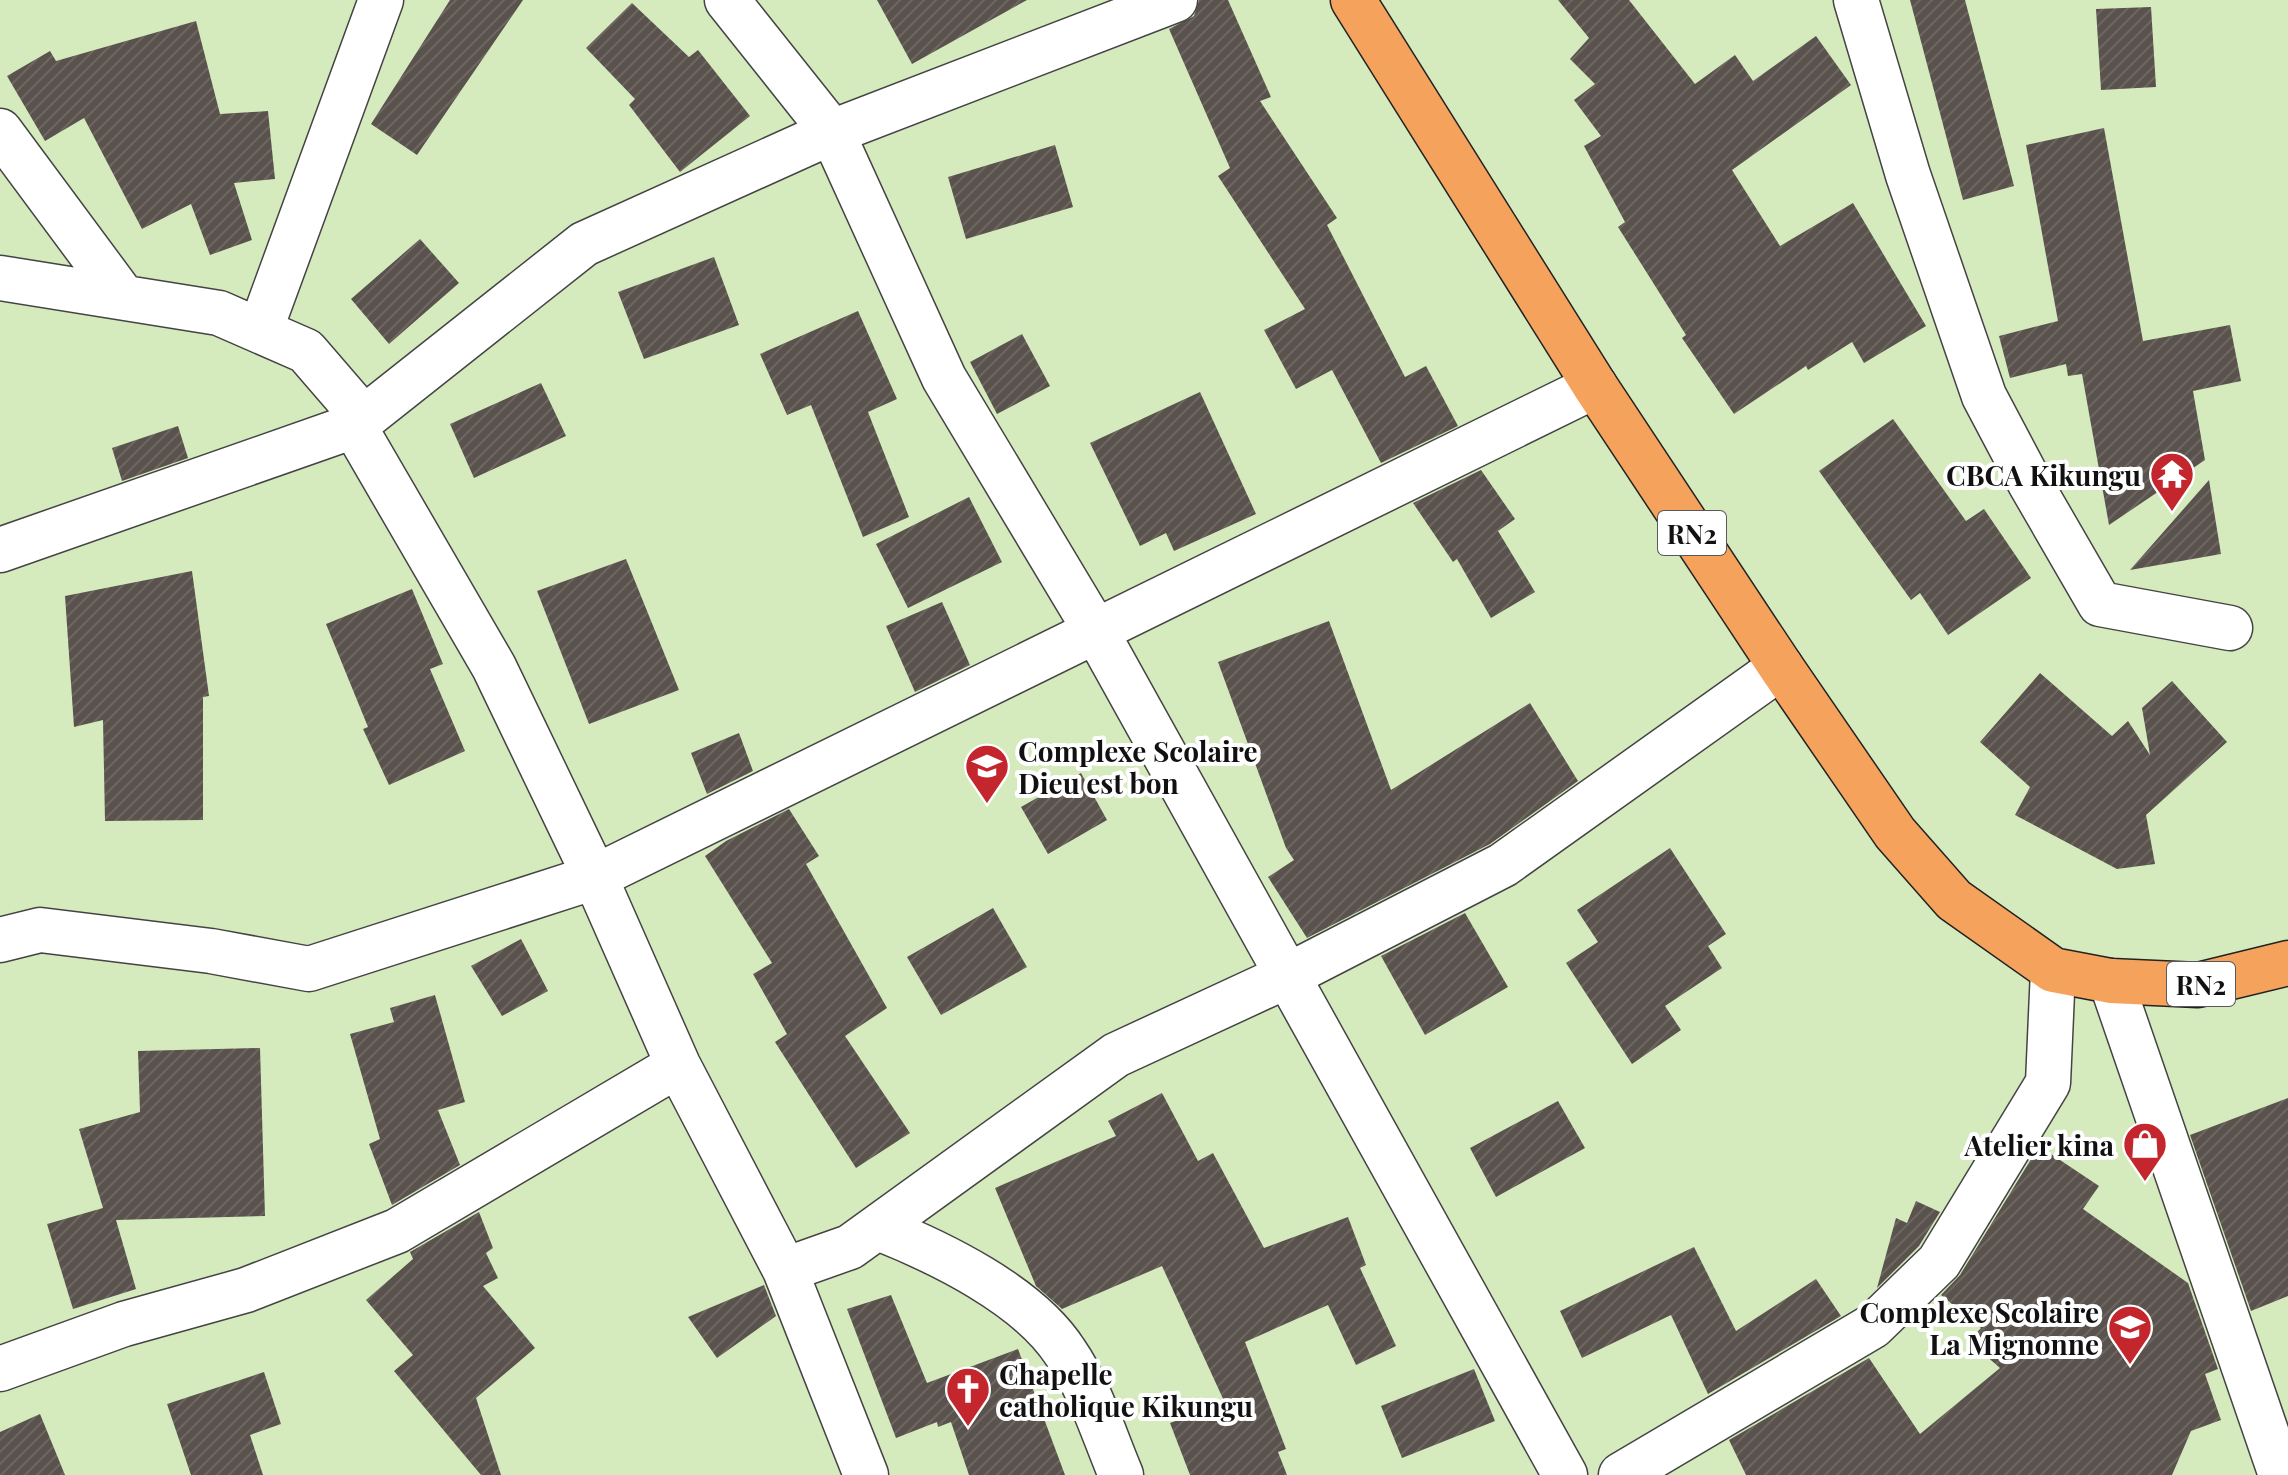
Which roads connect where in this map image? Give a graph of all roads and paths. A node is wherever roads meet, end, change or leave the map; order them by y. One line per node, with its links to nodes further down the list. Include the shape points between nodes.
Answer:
1 (381, 0): 10 (street)
2 (727, 0): 7 (street)
3 (1175, 0): 7 (street)
4 (1353, 0): 11 (highway, RN2)
5 (1856, 0): 14 (street, via 1908,175 1984,396 2100,604)
6 (0, 131): 9 (street)
7 (832, 132): 12 (street, via 584,244); 15 (street, via 944,378)
8 (0, 278): 9 (street)
9 (123, 297): 10 (street, via 219,313)
10 (260, 331): 12 (street, via 306,351 350,402)
11 (1595, 386): 15 (street); 16 (highway, RN2)
12 (354, 426): 13 (street); 17 (street, via 494,667)
13 (0, 550)
14 (2230, 628)
15 (1097, 633): 17 (street); 21 (street)
16 (1781, 667): 20 (highway, RN2, via 1895,833 1944,889); 21 (street, via 1503,865)
17 (595, 877): 18 (street, via 309,969 40,930); 23 (street)
18 (0, 940)
19 (2286, 968): 22 (highway, RN2, via 2198,985)
20 (2053, 970): 22 (highway, RN2); 30 (street, via 2048,1083 1939,1262 1873,1326)
21 (1289, 975): 24 (street, via 1116,1055); 29 (street)
22 (2111, 981): 31 (street)
23 (678, 1065): 25 (street); 26 (street, via 397,1231 246,1290 124,1324)
24 (878, 1228): 25 (street, via 850,1247); 28 (street, via 929,1248 988,1282 1030,1315 1065,1351)
25 (785, 1270): 27 (street)
26 (0, 1369)
27 (866, 1475)
28 (1121, 1475)
29 (1565, 1475)
30 (1621, 1475)
31 (2281, 1475)

